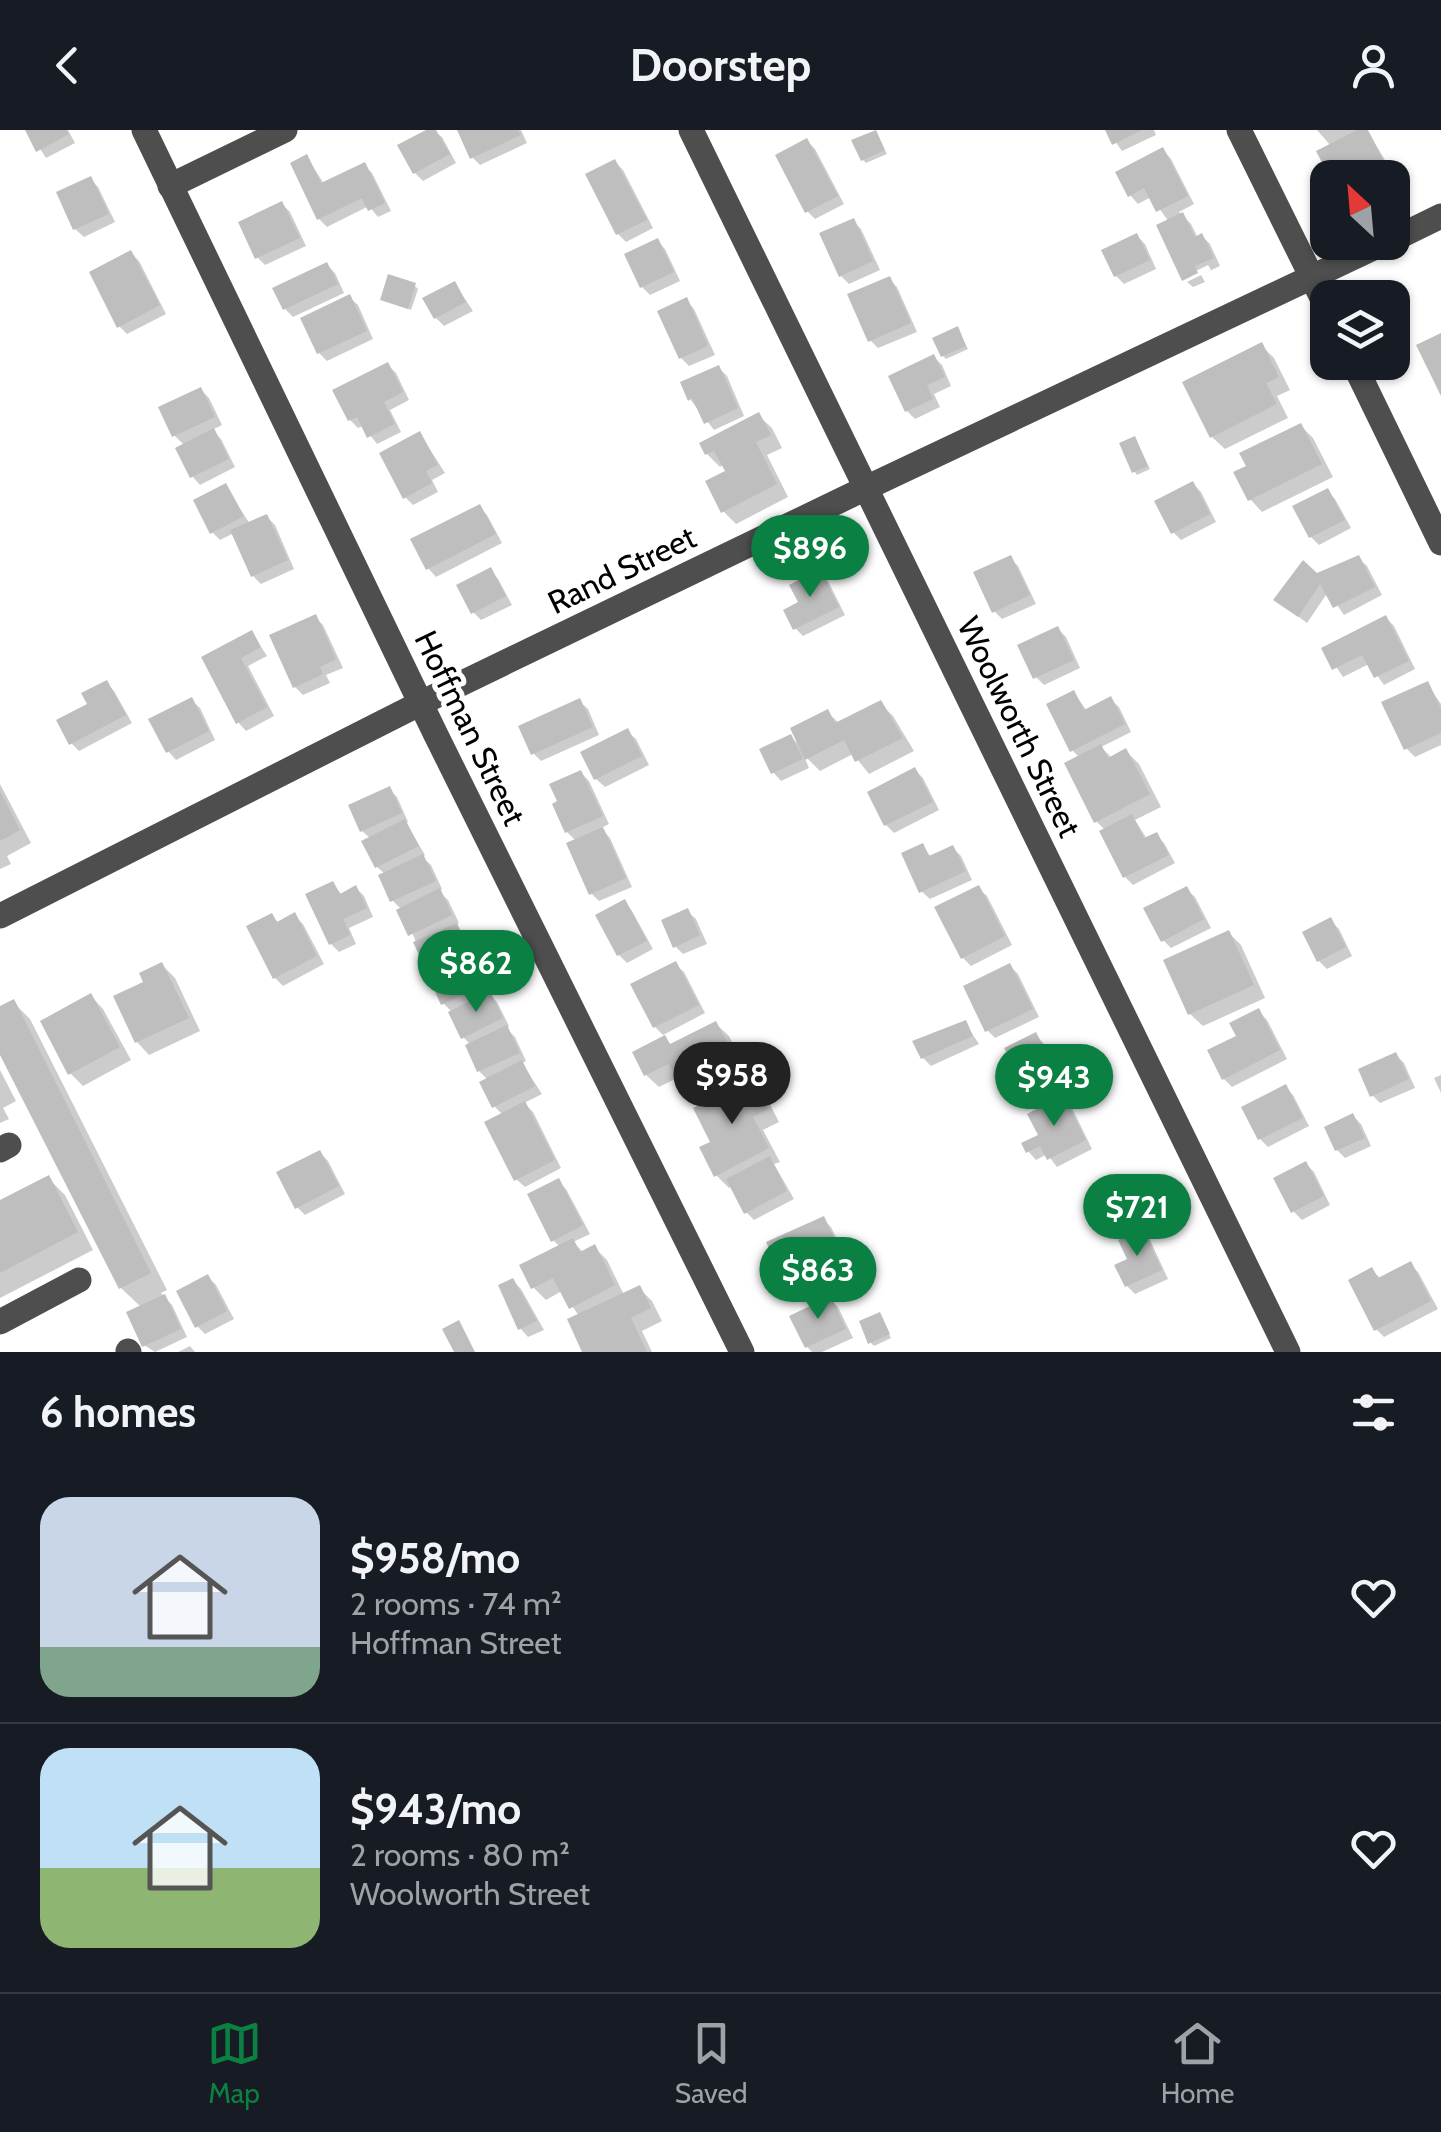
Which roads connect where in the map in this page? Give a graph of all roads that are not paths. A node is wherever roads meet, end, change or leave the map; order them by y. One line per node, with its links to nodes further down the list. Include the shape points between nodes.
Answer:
1 (144, 130): 5 (street, Hoffman Street)
2 (285, 130): 5 (street)
3 (692, 130): 11 (street, Woolworth Street)
4 (1239, 130): 9 (street)
5 (170, 186): 13 (street, Hoffman Street)
6 (1441, 216): 7 (street, Rand Street)
7 (1410, 231)
8 (1351, 260): 9 (street, Rand Street)
9 (1312, 279): 11 (street, Rand Street)
10 (1362, 380): 12 (street)
11 (866, 488): 13 (street, Rand Street); 18 (street, Woolworth Street)
12 (1441, 544)
13 (421, 704): 14 (street, Rand Street); 17 (street, Hoffman Street)
14 (0, 916)
15 (78, 1280): 16 (street)
16 (0, 1322)
17 (742, 1352)
18 (1288, 1352)

